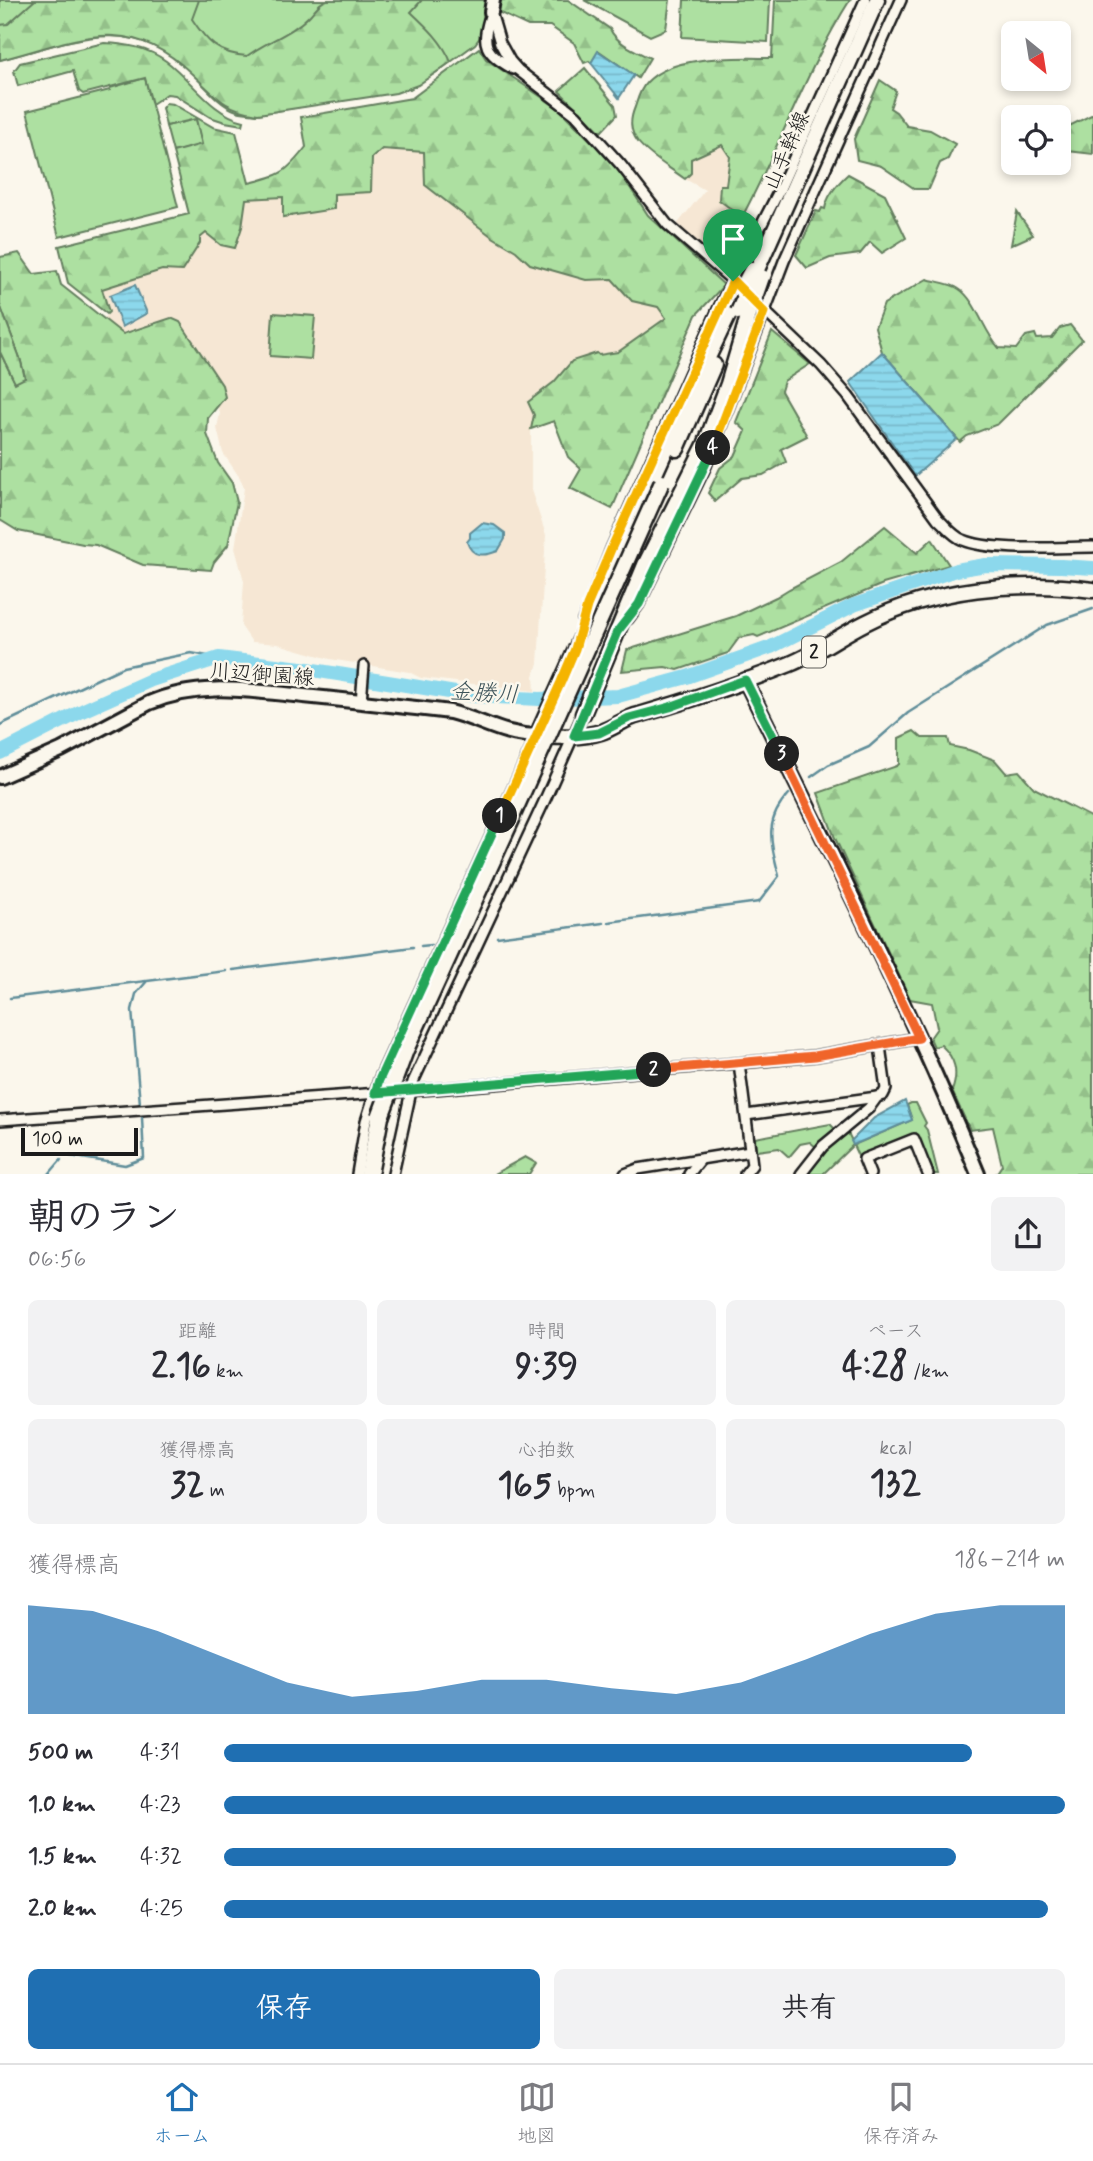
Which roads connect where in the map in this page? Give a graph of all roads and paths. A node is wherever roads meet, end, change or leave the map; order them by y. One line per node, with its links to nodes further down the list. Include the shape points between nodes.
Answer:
1 (865, 0): 8 (street)
2 (877, 0): 6 (main road, 山手幹線)
3 (901, 0): 9 (street)
4 (492, 6): 5 (street, via 500,43); 5 (street, via 486,44 498,60)
5 (518, 71): 8 (street, via 576,115 667,224)
6 (794, 186): 7 (main road); 7 (main road, 山手幹線)
7 (757, 273): 10 (main road, 山手幹線, bridge)
8 (733, 281): 9 (street); 14 (street, via 587,606)
9 (764, 312): 11 (street, via 848,396 952,533 963,540 1003,547); 13 (street, via 706,466 639,604)
10 (739, 313): 13 (main road, via 728,384 712,428); 14 (main road); 22 (main road, 山手幹線, bridge)
11 (1093, 547)
12 (1093, 590): 16 (main road, 2, via 985,587 951,594 892,611 804,658)
13 (617, 632): 18 (main road)
14 (575, 649): 19 (main road)
15 (363, 666): 17 (street)
16 (745, 680): 20 (main road, 2, via 629,718 599,733); 23 (main road)
17 (361, 702): 19 (main road, 川辺御園線, via 450,712 510,734); 21 (main road, 川辺御園線, via 204,688 149,703)
18 (583, 713): 20 (street)
19 (537, 736): 20 (main road, 2); 27 (street)
20 (574, 736): 26 (street)
21 (0, 777)
22 (512, 817): 34 (highway, bridge, via 405,1050 380,1117)
23 (919, 1038): 24 (street); 42 (main road)
24 (880, 1046): 25 (street); 28 (street, via 886,1089)
25 (739, 1063): 26 (street); 29 (street)
26 (411, 1090): 27 (street); 35 (street)
27 (375, 1093): 30 (street); 33 (street)
28 (877, 1097): 29 (street); 39 (street, via 823,1146)
29 (746, 1115): 31 (street)
30 (0, 1120)
31 (750, 1150): 32 (street); 38 (street, via 752,1165)
32 (701, 1159): 36 (street); 37 (street)
33 (357, 1174)
34 (369, 1174)
35 (393, 1174)
36 (625, 1174)
37 (689, 1174)
38 (745, 1174)
39 (801, 1174)
40 (870, 1174): 41 (street, via 864,1159 914,1139)
41 (928, 1174)
42 (978, 1174)

